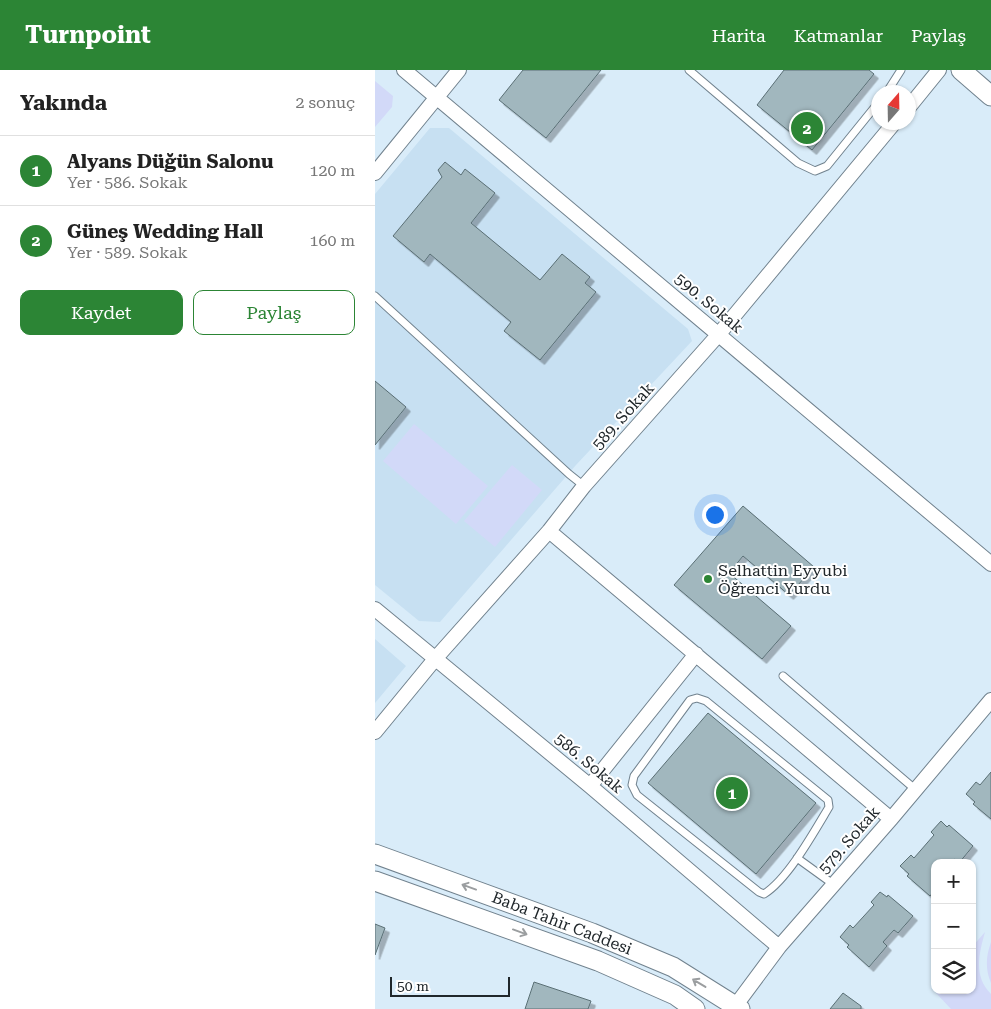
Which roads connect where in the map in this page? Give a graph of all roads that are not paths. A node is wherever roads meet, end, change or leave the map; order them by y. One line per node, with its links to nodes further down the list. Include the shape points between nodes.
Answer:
1 (405, 70): 9 (street, 590. Sokak)
2 (459, 70): 9 (street)
3 (689, 70): 11 (lane, via 798,163 815,171 827,166)
4 (901, 70): 7 (lane)
5 (939, 70): 10 (street)
6 (961, 70): 8 (street)
7 (891, 85)
8 (991, 96)
9 (437, 98): 13 (street); 15 (street, 590. Sokak)
10 (916, 98)
11 (871, 114)
12 (888, 130): 15 (street, 589. Sokak)
13 (375, 173)
14 (375, 296): 16 (lane)
15 (719, 334): 16 (street, 589. Sokak); 18 (street, 590. Sokak)
16 (584, 486): 17 (street, 589. Sokak)
17 (549, 531): 20 (street); 21 (street, 589. Sokak)
18 (991, 564)
19 (375, 609): 21 (street, 586. Sokak)
20 (696, 654): 25 (street); 27 (street)
21 (435, 659): 24 (street, 589. Sokak); 25 (street, 586. Sokak)
22 (783, 676): 26 (lane)
23 (991, 700): 26 (street, 579. Sokak)
24 (375, 732)
25 (590, 786): 32 (street, 586. Sokak)
26 (916, 790): 27 (street, 579. Sokak)
27 (891, 819): 31 (street, 579. Sokak)
28 (375, 854): 33 (street, Baba Tahir Caddesi, one-way to 28, via 664,963 592,933)
29 (797, 858): 29 (lane, via 771,889 765,894 759,892 637,795 631,785 634,776 690,700 706,701 828,800 829,807); 31 (lane)
30 (375, 881): 34 (street, Baba Tahir Caddesi, one-way to 34, via 598,961 675,995)
31 (833, 884): 32 (street, 579. Sokak)
32 (779, 947): 33 (street, 579. Sokak)
33 (738, 1007)
34 (695, 1009)

